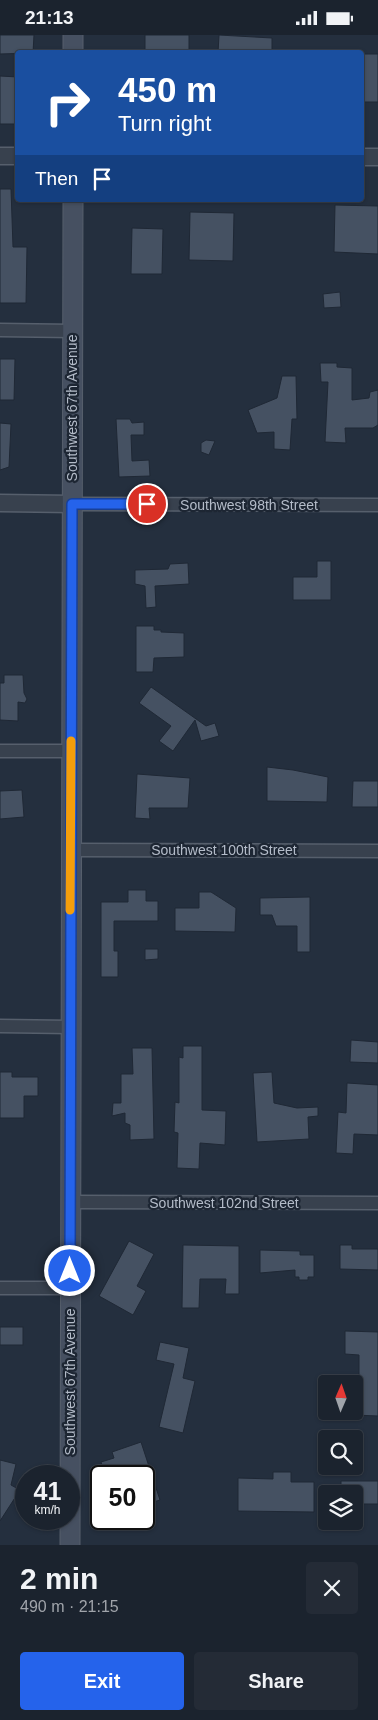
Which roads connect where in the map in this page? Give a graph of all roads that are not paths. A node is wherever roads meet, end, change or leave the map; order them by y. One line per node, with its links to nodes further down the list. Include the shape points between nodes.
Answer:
1 (73, 35): 2 (main road)
2 (73, 50)
3 (0, 156): 4 (street)
4 (15, 156)
5 (364, 157): 6 (street)
6 (378, 157)
7 (73, 202): 9 (main road, Southwest 67th Avenue)
8 (0, 330): 9 (street)
9 (72, 331): 11 (main road, Southwest 67th Avenue)
10 (0, 503): 11 (street, Southwest 98th Street)
11 (72, 504): 12 (street, Southwest 98th Street); 14 (main road, Southwest 67th Avenue)
12 (378, 505)
13 (0, 751): 14 (street)
14 (71, 751): 15 (main road, Southwest 67th Avenue)
15 (70, 850): 16 (street, Southwest 100th Street); 18 (main road, Southwest 67th Avenue)
16 (378, 851)
17 (0, 1026): 18 (street)
18 (70, 1027): 19 (main road, Southwest 67th Avenue)
19 (70, 1203): 20 (street, Southwest 102nd Street); 22 (main road, Southwest 67th Avenue)
20 (378, 1203)
21 (0, 1287): 22 (street)
22 (69, 1288): 23 (main road, Southwest 67th Avenue)
23 (70, 1545)

